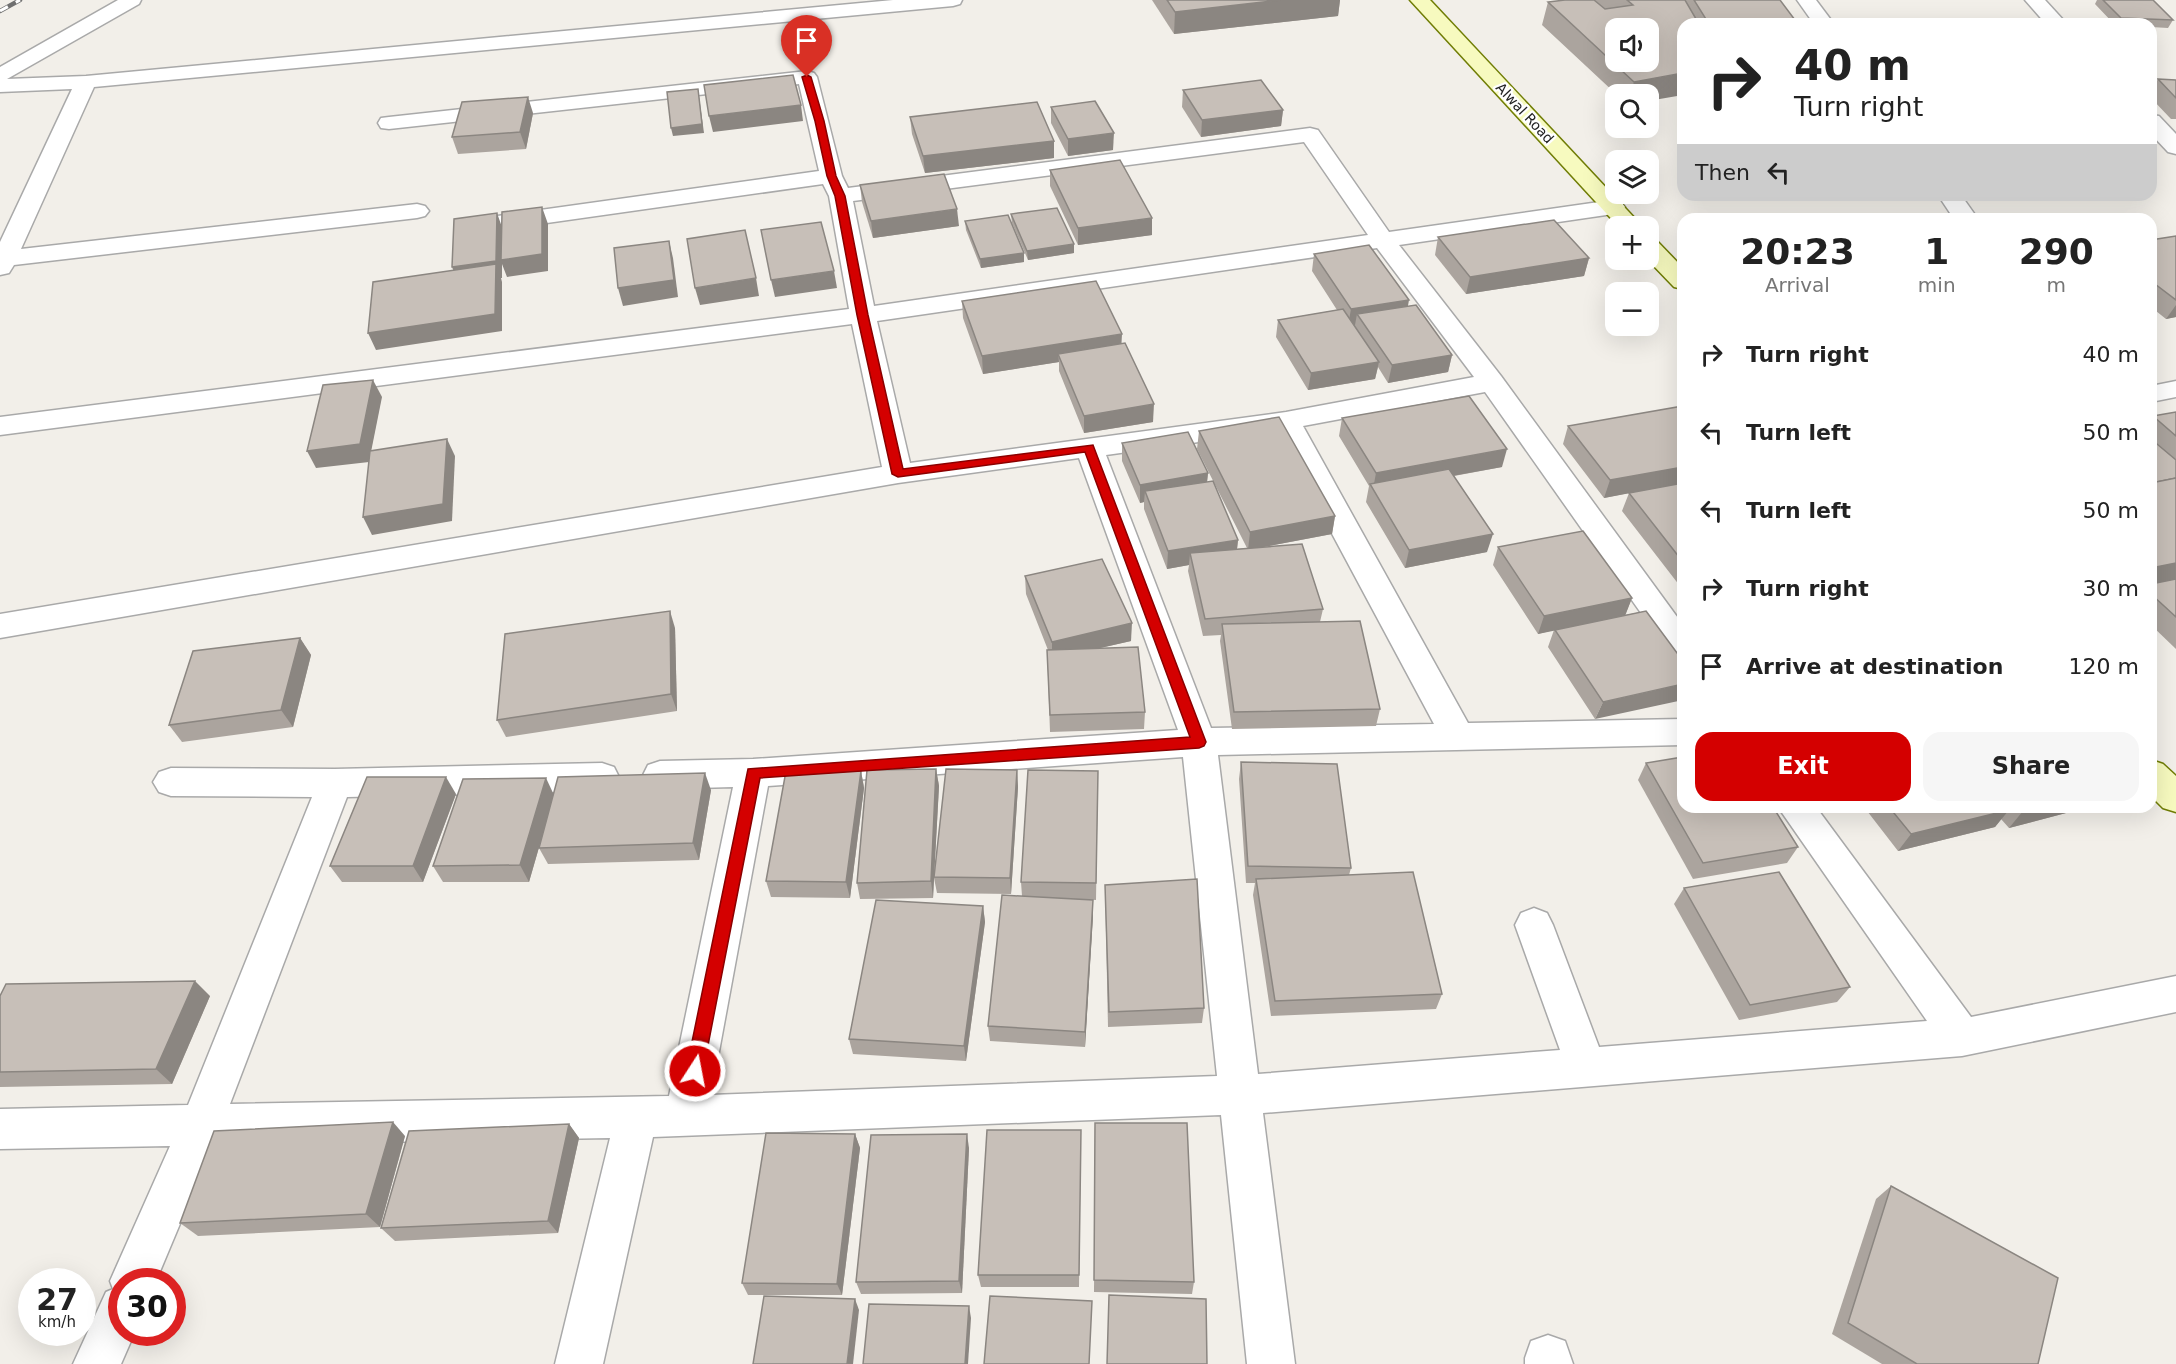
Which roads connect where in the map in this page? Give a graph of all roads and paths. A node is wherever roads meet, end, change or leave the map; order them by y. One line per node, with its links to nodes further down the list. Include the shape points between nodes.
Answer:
1 (132, 0): 9 (street)
2 (953, 0): 6 (street)
3 (1419, 0): 16 (main road, Alwal Road)
4 (1806, 0): 7 (street)
5 (2034, 0): 8 (street)
6 (886, 3): 10 (street)
7 (1820, 18)
8 (2051, 18)
9 (0, 75)
10 (86, 82): 11 (street); 22 (street)
11 (0, 86)
12 (389, 123): 15 (street, via 807,77)
13 (2157, 127): 14 (street)
14 (2176, 147)
15 (836, 186): 19 (street); 20 (street, via 1310,135); 24 (street)
16 (1613, 207): 18 (main road, Alwal Road); 20 (street)
17 (417, 212): 22 (street)
18 (1622, 216)
19 (476, 226)
20 (1383, 240): 24 (street); 25 (street)
21 (1659, 257): 23 (main road)
22 (2, 262)
23 (1677, 276)
24 (862, 315): 29 (street); 31 (street)
25 (1492, 382): 28 (street); 33 (street)
26 (2176, 389): 27 (street)
27 (2157, 393)
28 (1286, 422): 30 (street); 35 (street)
29 (0, 426)
30 (1089, 448): 31 (street); 36 (street)
31 (898, 474): 32 (street)
32 (0, 626)
33 (1677, 642)
34 (1677, 732): 35 (street)
35 (1459, 738): 36 (street)
36 (1199, 742): 37 (street); 47 (street)
37 (753, 773): 40 (street); 48 (street)
38 (2157, 780): 41 (main road)
39 (171, 782): 40 (street)
40 (335, 783): 50 (street)
41 (2176, 798)
42 (1800, 813): 45 (street)
43 (1534, 926): 46 (street)
44 (2176, 994): 45 (street)
45 (1962, 1037): 46 (street)
46 (1587, 1068): 47 (street)
47 (1241, 1095): 48 (street); 56 (street)
48 (686, 1116): 49 (street)
49 (636, 1117): 50 (street); 55 (street)
50 (201, 1124): 51 (street); 52 (street)
51 (0, 1129)
52 (139, 1268)
53 (108, 1339): 54 (street)
54 (97, 1364)
55 (579, 1364)
56 (1271, 1364)

